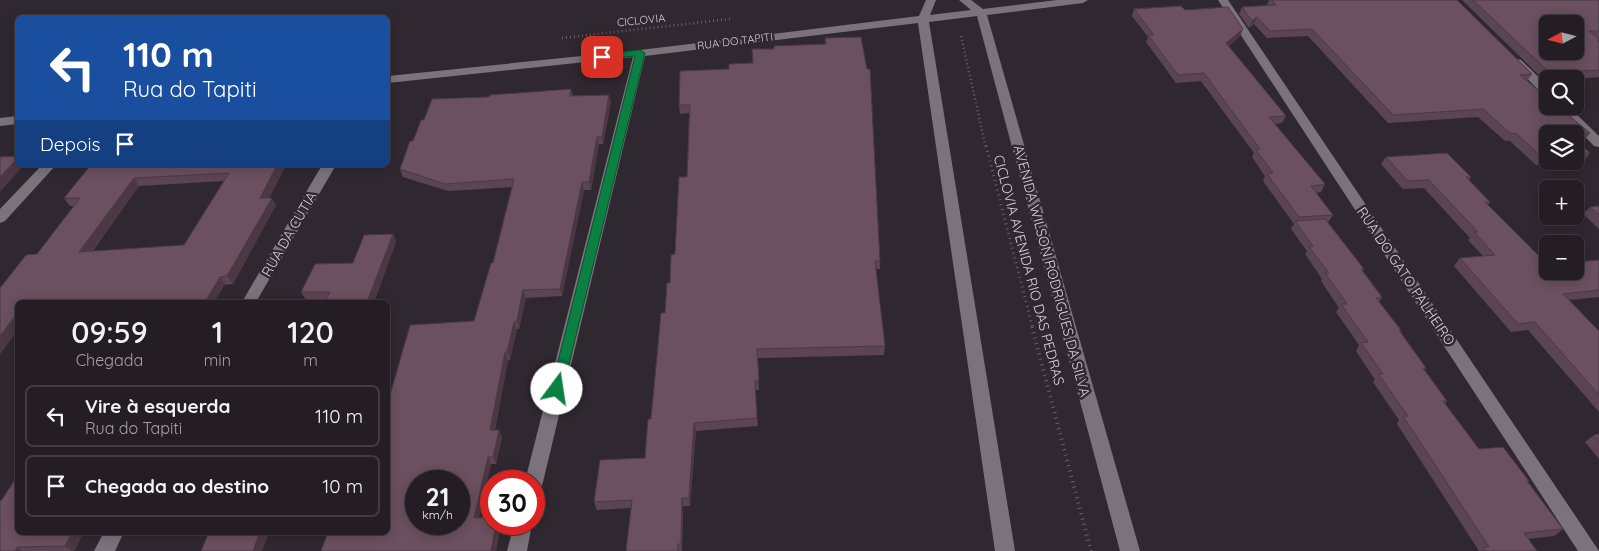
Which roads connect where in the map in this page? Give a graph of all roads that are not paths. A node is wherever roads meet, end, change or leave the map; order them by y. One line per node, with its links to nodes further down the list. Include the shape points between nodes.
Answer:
1 (931, 0): 6 (street)
2 (964, 0): 5 (street)
3 (1083, 0): 5 (street, RUA DO TAPITI)
4 (1223, 0): 26 (street, RUA DO GATO PALHEIRO)
5 (981, 12): 6 (street, RUA DO TAPITI); 25 (street, AVENIDA WILSON RODRIGUES DA SILVA)
6 (923, 19): 7 (street, RUA DO TAPITI); 24 (street)
7 (640, 53): 9 (street, RUA DO TAPITI); 19 (street)
8 (1507, 53): 10 (street)
9 (390, 79)
10 (1539, 84)
11 (1570, 115): 14 (street)
12 (15, 120): 13 (street)
13 (0, 122)
14 (1599, 143)
15 (47, 167): 17 (street)
16 (328, 167): 18 (street, RUA DA CUTIA)
17 (0, 218)
18 (250, 300)
19 (537, 470)
20 (113, 535): 22 (street)
21 (521, 535): 23 (street)
22 (104, 551)
23 (517, 551)
24 (1004, 551)
25 (1130, 551)
26 (1589, 551)

